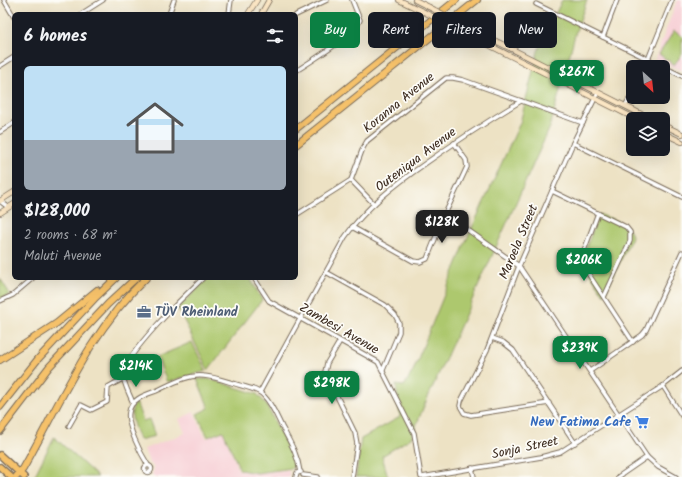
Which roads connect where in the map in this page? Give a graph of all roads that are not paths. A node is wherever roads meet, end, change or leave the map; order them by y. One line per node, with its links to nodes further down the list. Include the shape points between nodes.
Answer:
1 (4, 0): 21 (street)
2 (103, 0): 16 (street)
3 (174, 0): 17 (street)
4 (231, 0): 18 (street)
5 (256, 0): 19 (main road)
6 (269, 0): 20 (main road)
7 (326, 0): 22 (street)
8 (352, 0): 27 (street, via 360,20 357,27)
9 (399, 0): 32 (main road, bridge)
10 (415, 0): 30 (main road, bridge)
11 (456, 0): 41 (highway)
12 (477, 0): 48 (highway)
13 (617, 0): 23 (street)
14 (672, 0): 25 (street)
15 (536, 4): 23 (street)
16 (84, 12)
17 (171, 12)
18 (229, 12)
19 (249, 12)
20 (262, 12)
21 (12, 14)
22 (298, 14)
23 (603, 37): 25 (street)
24 (12, 58): 26 (street)
25 (649, 60)
26 (0, 66)
27 (298, 70)
28 (670, 70): 29 (street)
29 (682, 76)
30 (572, 79): 31 (main road); 32 (main road, via 590,92)
31 (598, 92): 32 (street, Maroela Street); 35 (main road)
32 (595, 99): 38 (main road); 39 (street, Maroela Street)
33 (521, 102): 39 (street); 49 (street, Outeniqua Avenue); 51 (street, Koranna Avenue, via 458,79 446,78 368,141)
34 (631, 104): 36 (street)
35 (625, 106): 36 (main road)
36 (631, 109): 37 (main road)
37 (637, 112)
38 (626, 114)
39 (583, 123): 50 (street, Maroela Street)
40 (12, 124): 43 (street)
41 (298, 127)
42 (670, 128): 45 (main road)
43 (0, 132)
44 (670, 134): 47 (main road)
45 (682, 134)
46 (670, 136): 47 (main road)
47 (681, 142)
48 (298, 143)
49 (454, 143): 56 (street, Outeniqua Avenue); 62 (street, via 466,160 467,167)
50 (573, 143): 52 (street, Maroela Street); 54 (street)
51 (351, 180): 56 (street); 61 (street)
52 (552, 191): 60 (street); 65 (street, Maroela Street)
53 (12, 193): 55 (main road)
54 (682, 196)
55 (0, 201): 58 (street)
56 (374, 204): 63 (street, Outeniqua Avenue)
57 (12, 205): 58 (main road)
58 (8, 207): 59 (main road)
59 (0, 213)
60 (598, 213): 74 (street, via 581,260); 74 (street, via 626,227 631,233 630,241)
61 (298, 214)
62 (445, 214): 63 (street, via 429,256 420,262 407,258); 65 (street)
63 (352, 227): 66 (street, Outeniqua Avenue)
64 (682, 252): 79 (street, via 646,330)
65 (520, 266): 77 (street, Maroela Street); 82 (street)
66 (326, 272): 76 (street, Outeniqua Avenue); 81 (street, via 385,305 395,315 400,329)
67 (31, 280): 75 (street, via 14,295)
68 (109, 280): 80 (highway, via 57,323)
69 (114, 280): 89 (highway, via 38,359)
70 (134, 280): 93 (highway, via 49,367)
71 (144, 280): 100 (highway, via 102,328)
72 (200, 280): 84 (street, via 148,335 126,367)
73 (255, 280): 76 (street, Zambesi Avenue, via 269,301)
74 (604, 298): 79 (street)
75 (0, 300)
76 (301, 318): 78 (street, Zambesi Avenue); 86 (street, Outeniqua Avenue)
77 (492, 338): 88 (street, via 513,350); 88 (street, Maroela Street, via 461,401 462,412 472,416)
78 (340, 341): 81 (street, Zambesi Avenue, via 374,359); 106 (street, via 327,363 326,372 355,433 357,444)
79 (633, 342): 82 (street)
80 (0, 360)
81 (383, 370): 107 (street, Zambesi Avenue, via 414,433)
82 (590, 371): 90 (street)
83 (682, 371): 85 (street, Sonja Street)
84 (124, 378): 87 (street); 92 (street, via 108,387 106,403 91,410 81,405)
85 (663, 386): 90 (street, Sonja Street); 91 (street)
86 (260, 392): 87 (street, via 210,376 198,376 144,395); 99 (street, via 269,402 294,450)
87 (133, 403): 103 (street, via 128,421 146,466 151,468)
88 (549, 403): 94 (street)
89 (0, 407)
90 (619, 414): 94 (street, Sonja Street); 96 (street)
91 (682, 416)
92 (69, 426)
93 (0, 431)
94 (575, 443): 98 (street, Sonja Street, via 554,454)
95 (0, 455): 100 (main road)
96 (647, 457): 109 (street); 110 (street)
97 (0, 467): 102 (main road)
98 (472, 468): 107 (street, Sonja Street); 108 (street)
99 (300, 472): 101 (street); 104 (street)
100 (20, 476)
101 (302, 476): 105 (street)
102 (11, 477)
103 (151, 477)
104 (296, 477)
105 (318, 477)
106 (352, 477)
107 (422, 477)
108 (474, 477)
109 (618, 477)
110 (676, 477)

